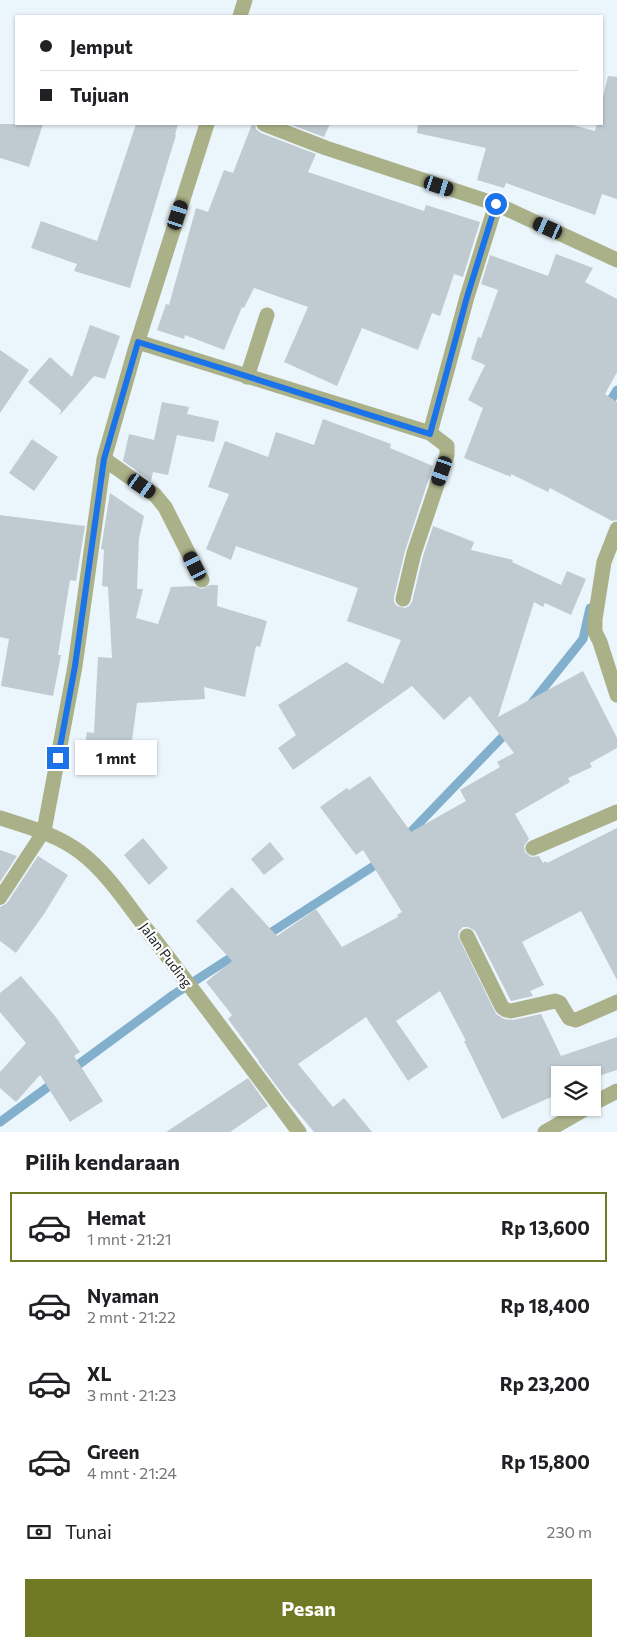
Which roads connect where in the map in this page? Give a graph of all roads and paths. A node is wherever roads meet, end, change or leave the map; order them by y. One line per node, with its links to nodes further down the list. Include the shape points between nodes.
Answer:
1 (245, 0): 2 (street)
2 (240, 15)
3 (207, 125): 8 (street)
4 (267, 125): 5 (street)
5 (496, 204): 6 (street); 10 (street)
6 (617, 260)
7 (267, 315): 9 (street)
8 (138, 342): 9 (street); 11 (street)
9 (248, 377): 10 (street)
10 (430, 434): 14 (street, via 446,446 447,455 414,553)
11 (104, 459): 13 (street, via 155,495 165,507); 18 (street, via 75,666)
12 (617, 528): 15 (street, via 604,562 595,618 595,632)
13 (202, 580)
14 (403, 599)
15 (617, 695)
16 (617, 812): 19 (street)
17 (0, 818): 18 (street, Jalan Puding)
18 (44, 831): 20 (lane); 26 (street, Jalan Puding, via 80,852 103,873)
19 (534, 848)
20 (0, 898)
21 (468, 936): 22 (street, via 506,1010 555,1001 560,1003 569,1018 576,1020)
22 (617, 1002)
23 (617, 1091): 24 (street)
24 (601, 1099)
25 (573, 1116): 27 (street)
26 (299, 1132)
27 (545, 1132)

